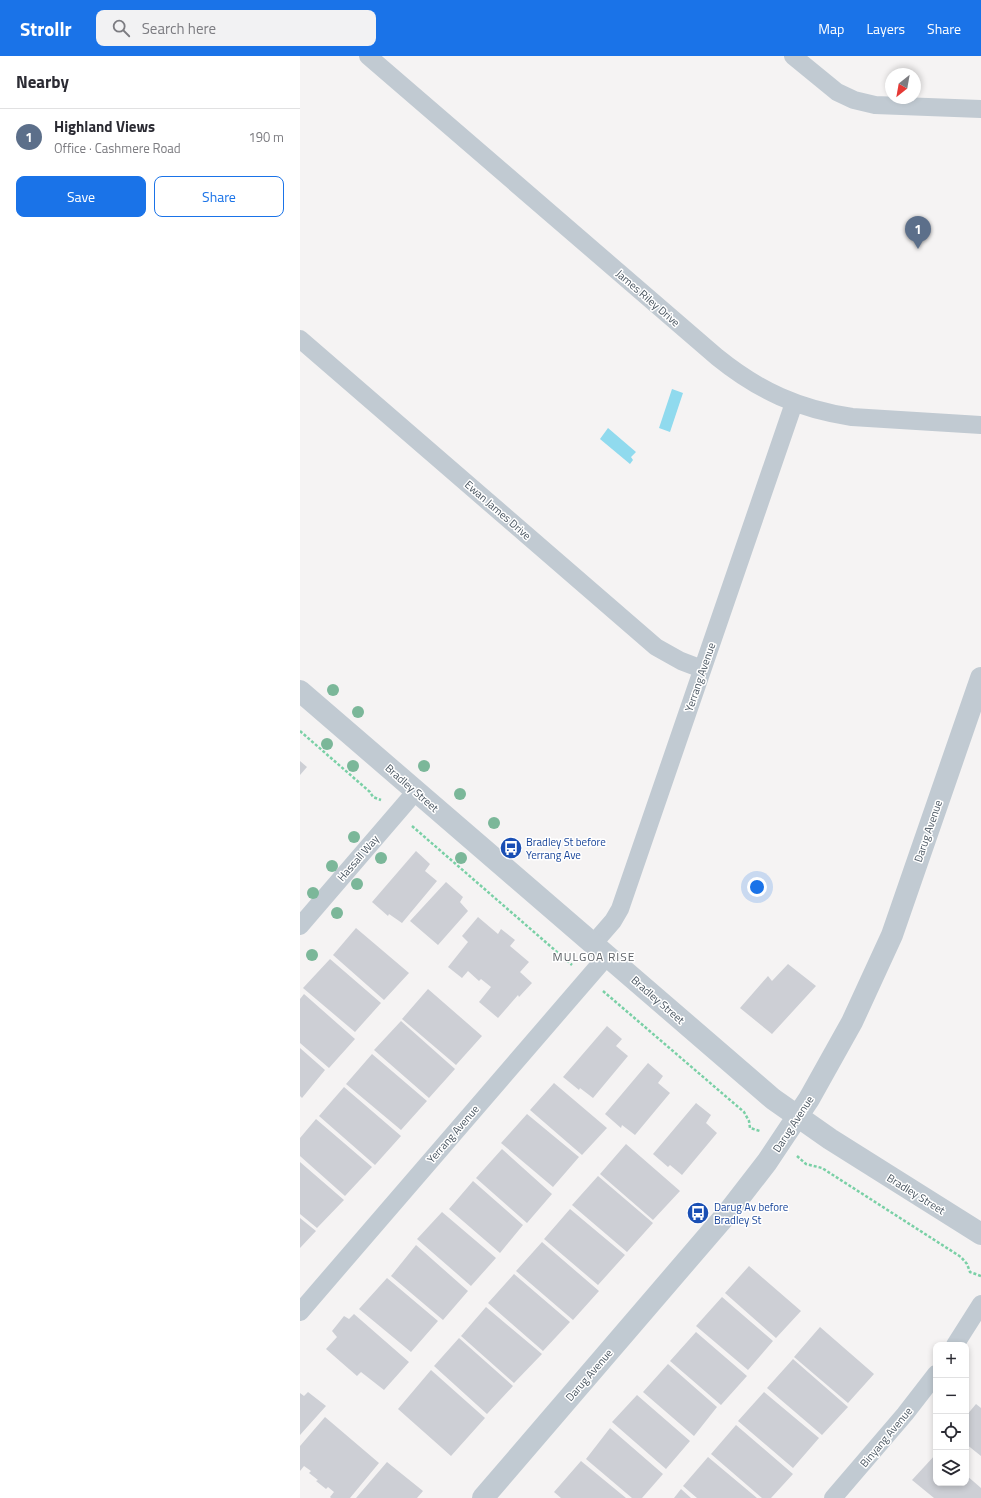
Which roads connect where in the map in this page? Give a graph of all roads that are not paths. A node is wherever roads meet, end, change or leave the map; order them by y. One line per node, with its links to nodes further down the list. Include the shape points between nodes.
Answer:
1 (368, 56): 5 (street, James Riley Drive, via 717,358 760,387)
2 (793, 56): 3 (street, via 836,92 864,103)
3 (981, 109)
4 (300, 339): 7 (street, Ewan James Drive, via 656,647)
5 (794, 403): 6 (street, James Riley Drive, via 818,411 852,417); 7 (street, Yerrang Avenue)
6 (981, 425)
7 (702, 669): 12 (street, Yerrang Avenue, via 620,909)
8 (981, 678): 13 (street, Darug Avenue, via 892,935 839,1048)
9 (300, 691): 10 (street, Bradley Street)
10 (416, 791): 11 (street, Hassall Way); 12 (street, Bradley Street)
11 (300, 926)
12 (600, 950): 13 (street, Bradley Street, via 773,1099); 16 (street, Yerrang Avenue)
13 (798, 1117): 14 (street, Bradley Street, via 830,1140); 19 (street, Darug Avenue, via 726,1215)
14 (981, 1234)
15 (981, 1304): 17 (street)
16 (300, 1312)
17 (957, 1342)
18 (933, 1378): 20 (street, Binyang Avenue)
19 (483, 1498)
20 (833, 1498)

